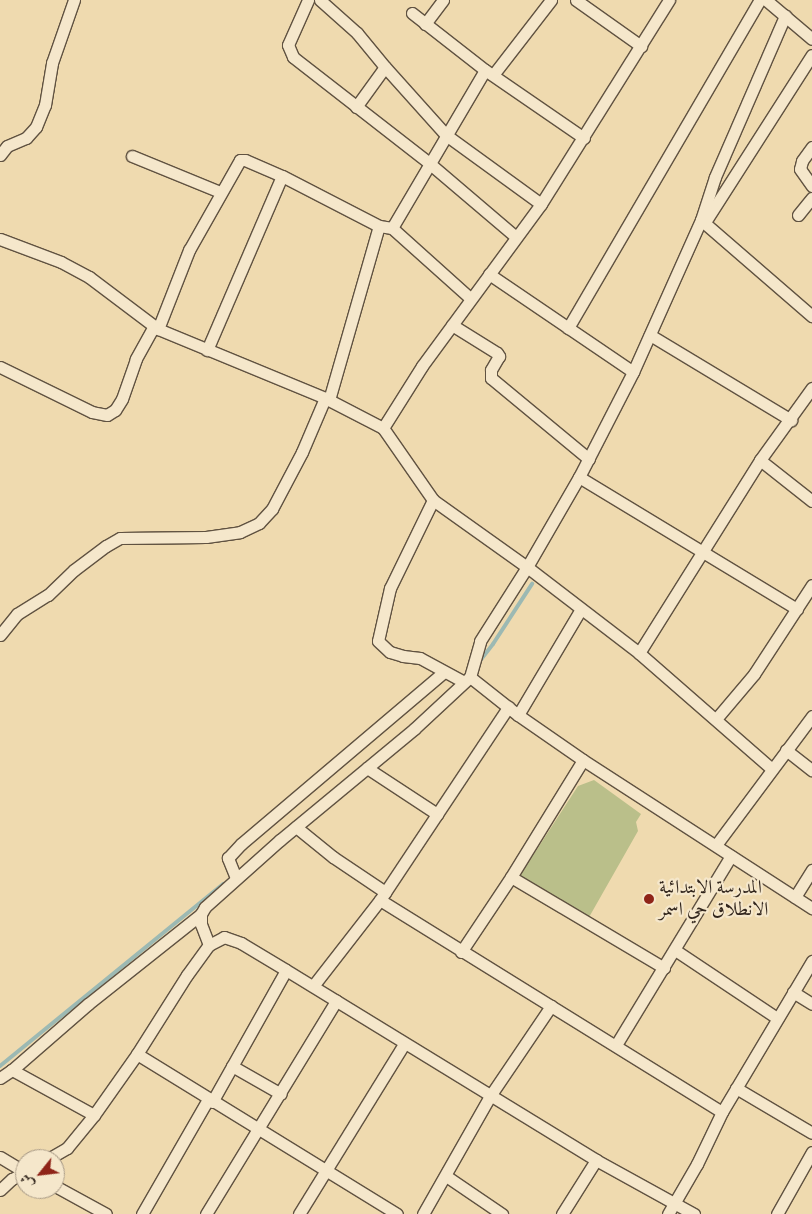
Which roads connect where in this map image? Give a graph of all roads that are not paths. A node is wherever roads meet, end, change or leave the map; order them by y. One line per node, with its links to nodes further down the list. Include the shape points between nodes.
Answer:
1 (74, 0): 22 (street, via 52,63 45,104 36,127 26,138 7,146)
2 (308, 0): 18 (street, via 288,45 294,57)
3 (320, 0): 16 (street, via 357,33)
4 (443, 0): 12 (street)
5 (551, 0): 17 (street)
6 (576, 0): 14 (street)
7 (669, 0): 14 (street)
8 (760, 0): 41 (street)
9 (772, 2): 11 (street)
10 (412, 13): 12 (street)
11 (785, 16): 13 (street); 31 (street, via 715,177)
12 (425, 24): 17 (street)
13 (812, 39)
14 (641, 46): 20 (street)
15 (812, 55): 31 (street)
16 (385, 67): 18 (street); 19 (street)
17 (489, 72): 19 (street); 20 (street)
18 (356, 107): 24 (street)
19 (446, 135): 24 (street); 29 (street)
20 (584, 138): 29 (street)
21 (812, 147): 26 (street, via 800,169)
22 (0, 153)
23 (132, 156): 27 (street)
24 (429, 163): 33 (street); 34 (street)
25 (282, 176): 27 (street, via 240,160); 32 (street); 43 (street)
26 (812, 186)
27 (220, 192): 40 (street, via 189,250)
28 (812, 198): 30 (street)
29 (541, 204): 34 (street)
30 (798, 215)
31 (703, 222): 38 (street); 42 (street)
32 (379, 226): 33 (street); 47 (street)
33 (392, 228): 37 (street)
34 (516, 237): 36 (street)
35 (0, 239): 40 (street, via 61,262 89,277)
36 (488, 274): 37 (street); 41 (street)
37 (470, 298): 39 (street)
38 (812, 316)
39 (452, 324): 49 (street); 50 (street, via 497,353 499,356 491,370 491,378)
40 (156, 327): 43 (street); 44 (street, via 136,359 122,399 107,415 92,412)
41 (568, 328): 45 (street)
42 (650, 335): 45 (street); 48 (street)
43 (207, 350): 47 (street)
44 (0, 367)
45 (633, 372): 50 (street)
46 (812, 388): 48 (street)
47 (327, 399): 49 (street); 60 (street, via 272,509 260,523 240,532 206,536 120,538 74,570 48,595 17,614)
48 (791, 420): 51 (street)
49 (383, 428): 53 (street)
50 (589, 459): 52 (street)
51 (760, 460): 54 (street); 55 (street)
52 (579, 477): 55 (street); 56 (street)
53 (433, 500): 56 (street); 62 (street, via 390,588 378,641 390,652 420,658)
54 (812, 501)
55 (702, 551): 59 (street); 61 (street)
56 (527, 567): 58 (street); 63 (street, via 480,641)
57 (812, 585): 59 (street)
58 (581, 609): 61 (street); 65 (street)
59 (797, 609): 67 (street, via 754,674)
60 (0, 635)
61 (639, 654): 67 (street)
62 (444, 672): 63 (street); 79 (street, via 241,844 228,858)
63 (467, 679): 64 (street); 70 (street)
64 (508, 707): 65 (street); 73 (street)
65 (518, 715): 69 (street)
66 (812, 716): 68 (street)
67 (716, 719): 71 (street)
68 (786, 750): 71 (street); 72 (street)
69 (583, 760): 75 (street); 78 (street)
70 (367, 768): 73 (street); 74 (street)
71 (771, 768): 75 (street)
72 (812, 770)
73 (437, 814): 80 (street)
74 (296, 827): 79 (street); 80 (street)
75 (716, 845): 76 (street)
76 (731, 856): 81 (street); 85 (street)
77 (812, 870): 81 (street)
78 (511, 877): 86 (street); 88 (street)
79 (236, 878): 83 (street)
80 (383, 896): 86 (street); 90 (street)
81 (794, 897): 82 (street)
82 (812, 908)
83 (201, 914): 84 (street); 100 (street, via 88,1004)
84 (209, 946): 89 (street, via 224,937 231,939); 98 (street, via 171,997)
85 (675, 950): 88 (street); 95 (street)
86 (461, 952): 94 (street)
87 (812, 962): 91 (street)
88 (664, 968): 97 (street)
89 (286, 970): 90 (street); 99 (street)
90 (313, 986): 92 (street)
91 (793, 992): 93 (street); 95 (street)
92 (336, 1001): 96 (street); 103 (street)
93 (812, 1004)
94 (551, 1006): 97 (street); 104 (street)
95 (777, 1018): 102 (street)
96 (404, 1044): 104 (street); 114 (street)
97 (616, 1045): 106 (street)
98 (137, 1054): 105 (street); 107 (street)
99 (232, 1066): 103 (street); 105 (street)
100 (12, 1070): 101 (street); 107 (street)
101 (0, 1078)
102 (736, 1088): 106 (street); 109 (street)
103 (281, 1094): 108 (street)
104 (490, 1096): 113 (street); 115 (street)
105 (210, 1100): 108 (street); 120 (street)
106 (722, 1112): 118 (street)
107 (94, 1115): 110 (street)
108 (259, 1131): 114 (street); 121 (street)
109 (812, 1133)
110 (65, 1149)
111 (812, 1152): 129 (street)
112 (0, 1156): 116 (street, via 25,1172 12,1178)
113 (596, 1160): 118 (street); 126 (street)
114 (326, 1170): 122 (street); 123 (street)
115 (446, 1176): 124 (street); 125 (street)
116 (0, 1190)
117 (65, 1191): 119 (street)
118 (674, 1204): 127 (street); 128 (street)
119 (106, 1214)
120 (142, 1214)
121 (206, 1214)
122 (299, 1214)
123 (398, 1214)
124 (423, 1214)
125 (502, 1214)
126 (562, 1214)
127 (668, 1214)
128 (694, 1214)
129 (777, 1214)

